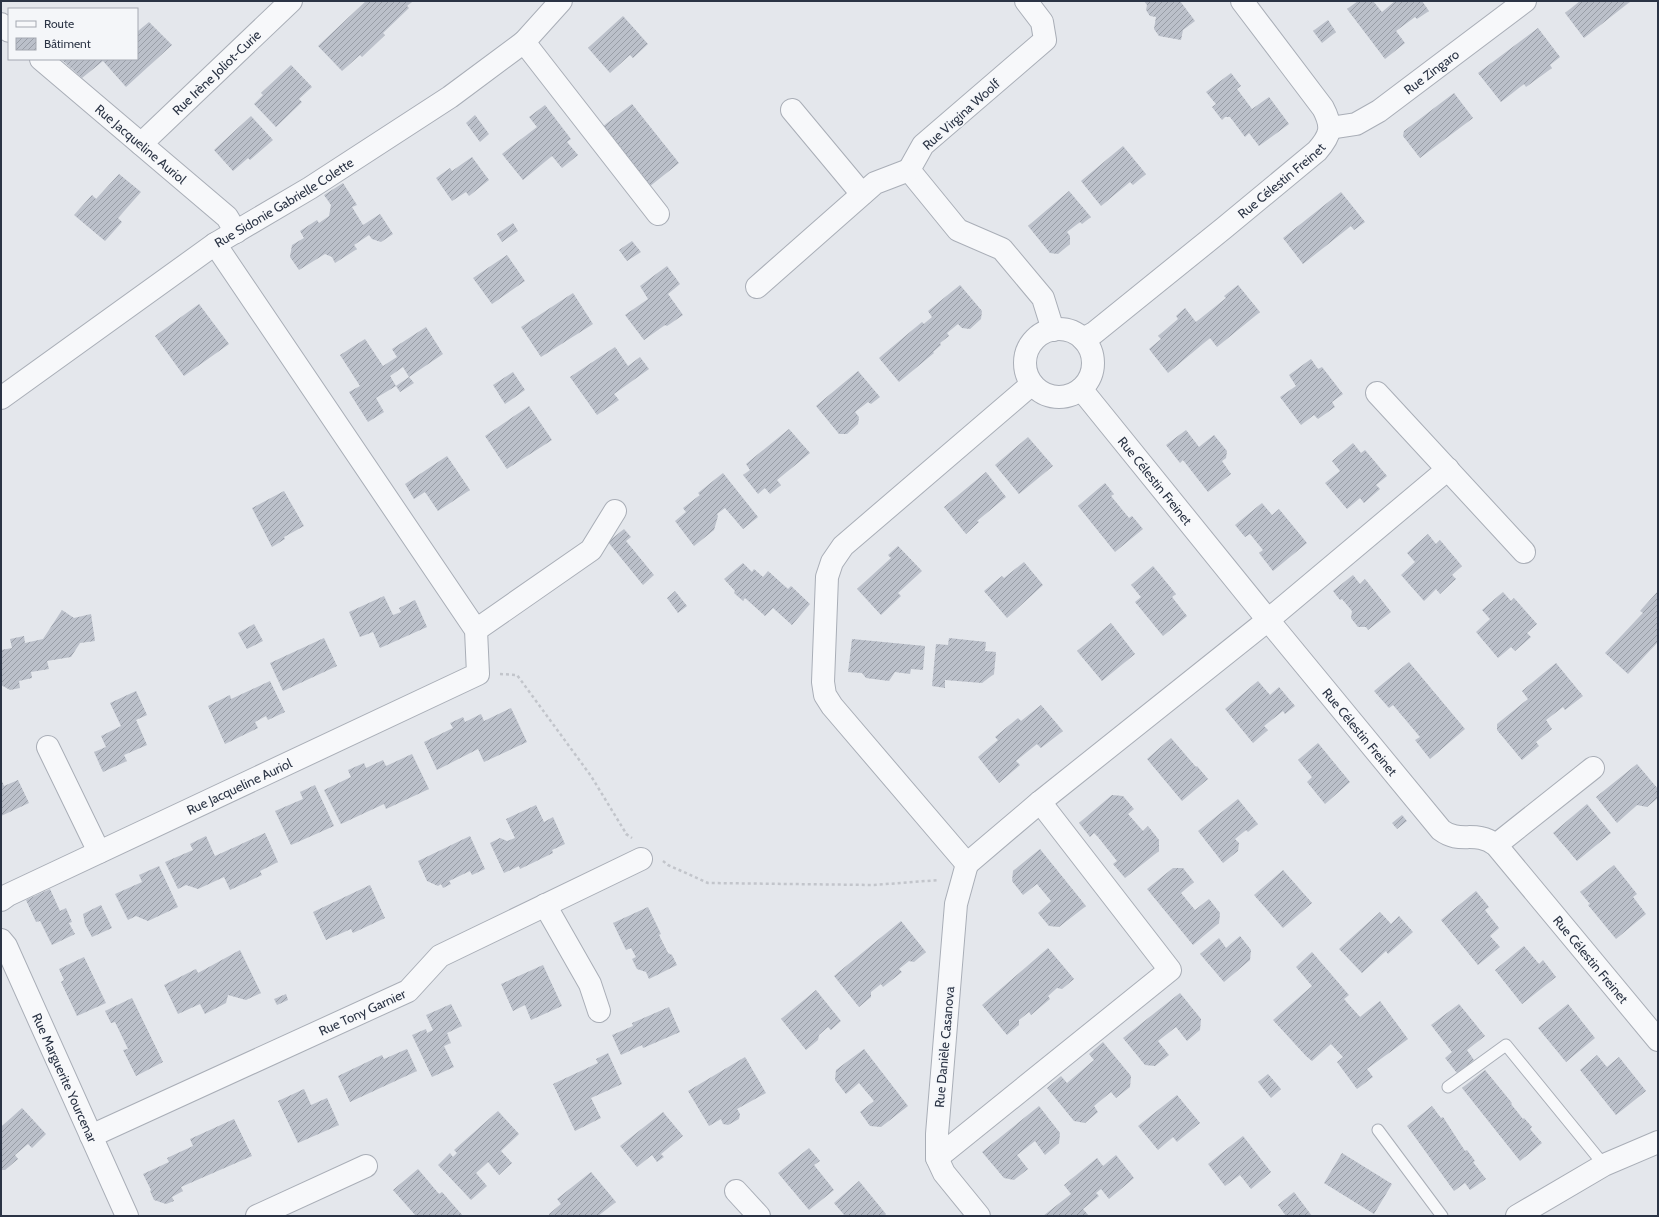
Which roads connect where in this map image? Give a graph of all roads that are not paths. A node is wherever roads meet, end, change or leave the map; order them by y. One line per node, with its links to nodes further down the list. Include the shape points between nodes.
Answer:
1 (291, 1): 10 (street, Rue Irène Joliot-Curie)
2 (561, 1): 6 (street, Rue Sidonie Gabrielle Colette)
3 (1026, 1): 11 (street, Rue Virgina Woolf, via 1042,22 1045,40 923,145)
4 (1242, 1): 9 (street, Rue Célestin Freinet, via 1324,108)
5 (1525, 1): 9 (street, Rue Zingaro, via 1379,111 1356,124)
6 (524, 42): 13 (street); 14 (street, Rue Sidonie Gabrielle Colette, via 443,102 310,188)
7 (42, 60): 10 (street, Rue Jacqueline Auriol)
8 (792, 110): 12 (street)
9 (1330, 128): 18 (street, Rue Célestin Freinet, via 1326,140 1317,151 1094,333)
10 (141, 144): 14 (street, Rue Jacqueline Auriol, via 227,217)
11 (909, 170): 12 (street, via 875,183); 17 (street, via 958,230 1002,250 1043,298)
12 (862, 194): 16 (street)
13 (658, 214)
14 (236, 232): 15 (street, Rue Sidonie Gabrielle Colette)
15 (215, 244): 22 (street, Rue Sidonie Gabrielle Colette); 27 (street)
16 (757, 287)
17 (1053, 330): 18 (street, via 1074,333); 19 (street, via 1033,341 1028,351 1025,362)
18 (1083, 339): 20 (street, via 1090,348 1093,359 1088,381)
19 (1032, 384): 20 (street, via 1042,393 1055,397 1069,396); 34 (street, via 842,546 832,562 827,577 823,682 825,695)
20 (1081, 390): 26 (street, Rue Célestin Freinet)
21 (1377, 393): 23 (street)
22 (1, 398)
23 (1448, 469): 25 (street); 26 (street)
24 (615, 511): 27 (street, via 590,550)
25 (1524, 552)
26 (1268, 620): 30 (street); 31 (street, Rue Célestin Freinet, via 1441,830 1448,836 1476,836 1487,838)
27 (476, 630): 33 (street, Rue Jacqueline Auriol, via 478,674)
28 (48, 747): 33 (street)
29 (1592, 768): 31 (street)
30 (1040, 802): 34 (street); 44 (street, via 1170,970)
31 (1496, 844): 39 (street, Rue Célestin Freinet)
32 (639, 851): 36 (street, Rue Tony Garnier)
33 (99, 852): 35 (street, Rue Jacqueline Auriol)
34 (965, 871): 44 (street, Rue Danièle Casanova, via 956,904)
35 (1, 900)
36 (545, 905): 38 (street, via 590,984); 42 (street, Rue Tony Garnier, via 440,956 408,991)
37 (1, 940): 42 (street, Rue Marguerite Yourcenar, via 6,946)
38 (599, 1011)
39 (1658, 1040)
40 (1448, 1087): 46 (lane, via 1506,1045)
41 (1378, 1130): 52 (lane)
42 (91, 1136): 49 (street, Rue Marguerite Yourcenar)
43 (1658, 1142): 46 (street)
44 (937, 1158): 48 (street, Rue Danièle Casanova, via 944,1173)
45 (366, 1166): 50 (street)
46 (1604, 1166): 53 (street)
47 (736, 1192): 51 (street)
48 (974, 1214)
49 (127, 1216)
50 (257, 1216)
51 (759, 1216)
52 (1442, 1216)
53 (1516, 1216)

